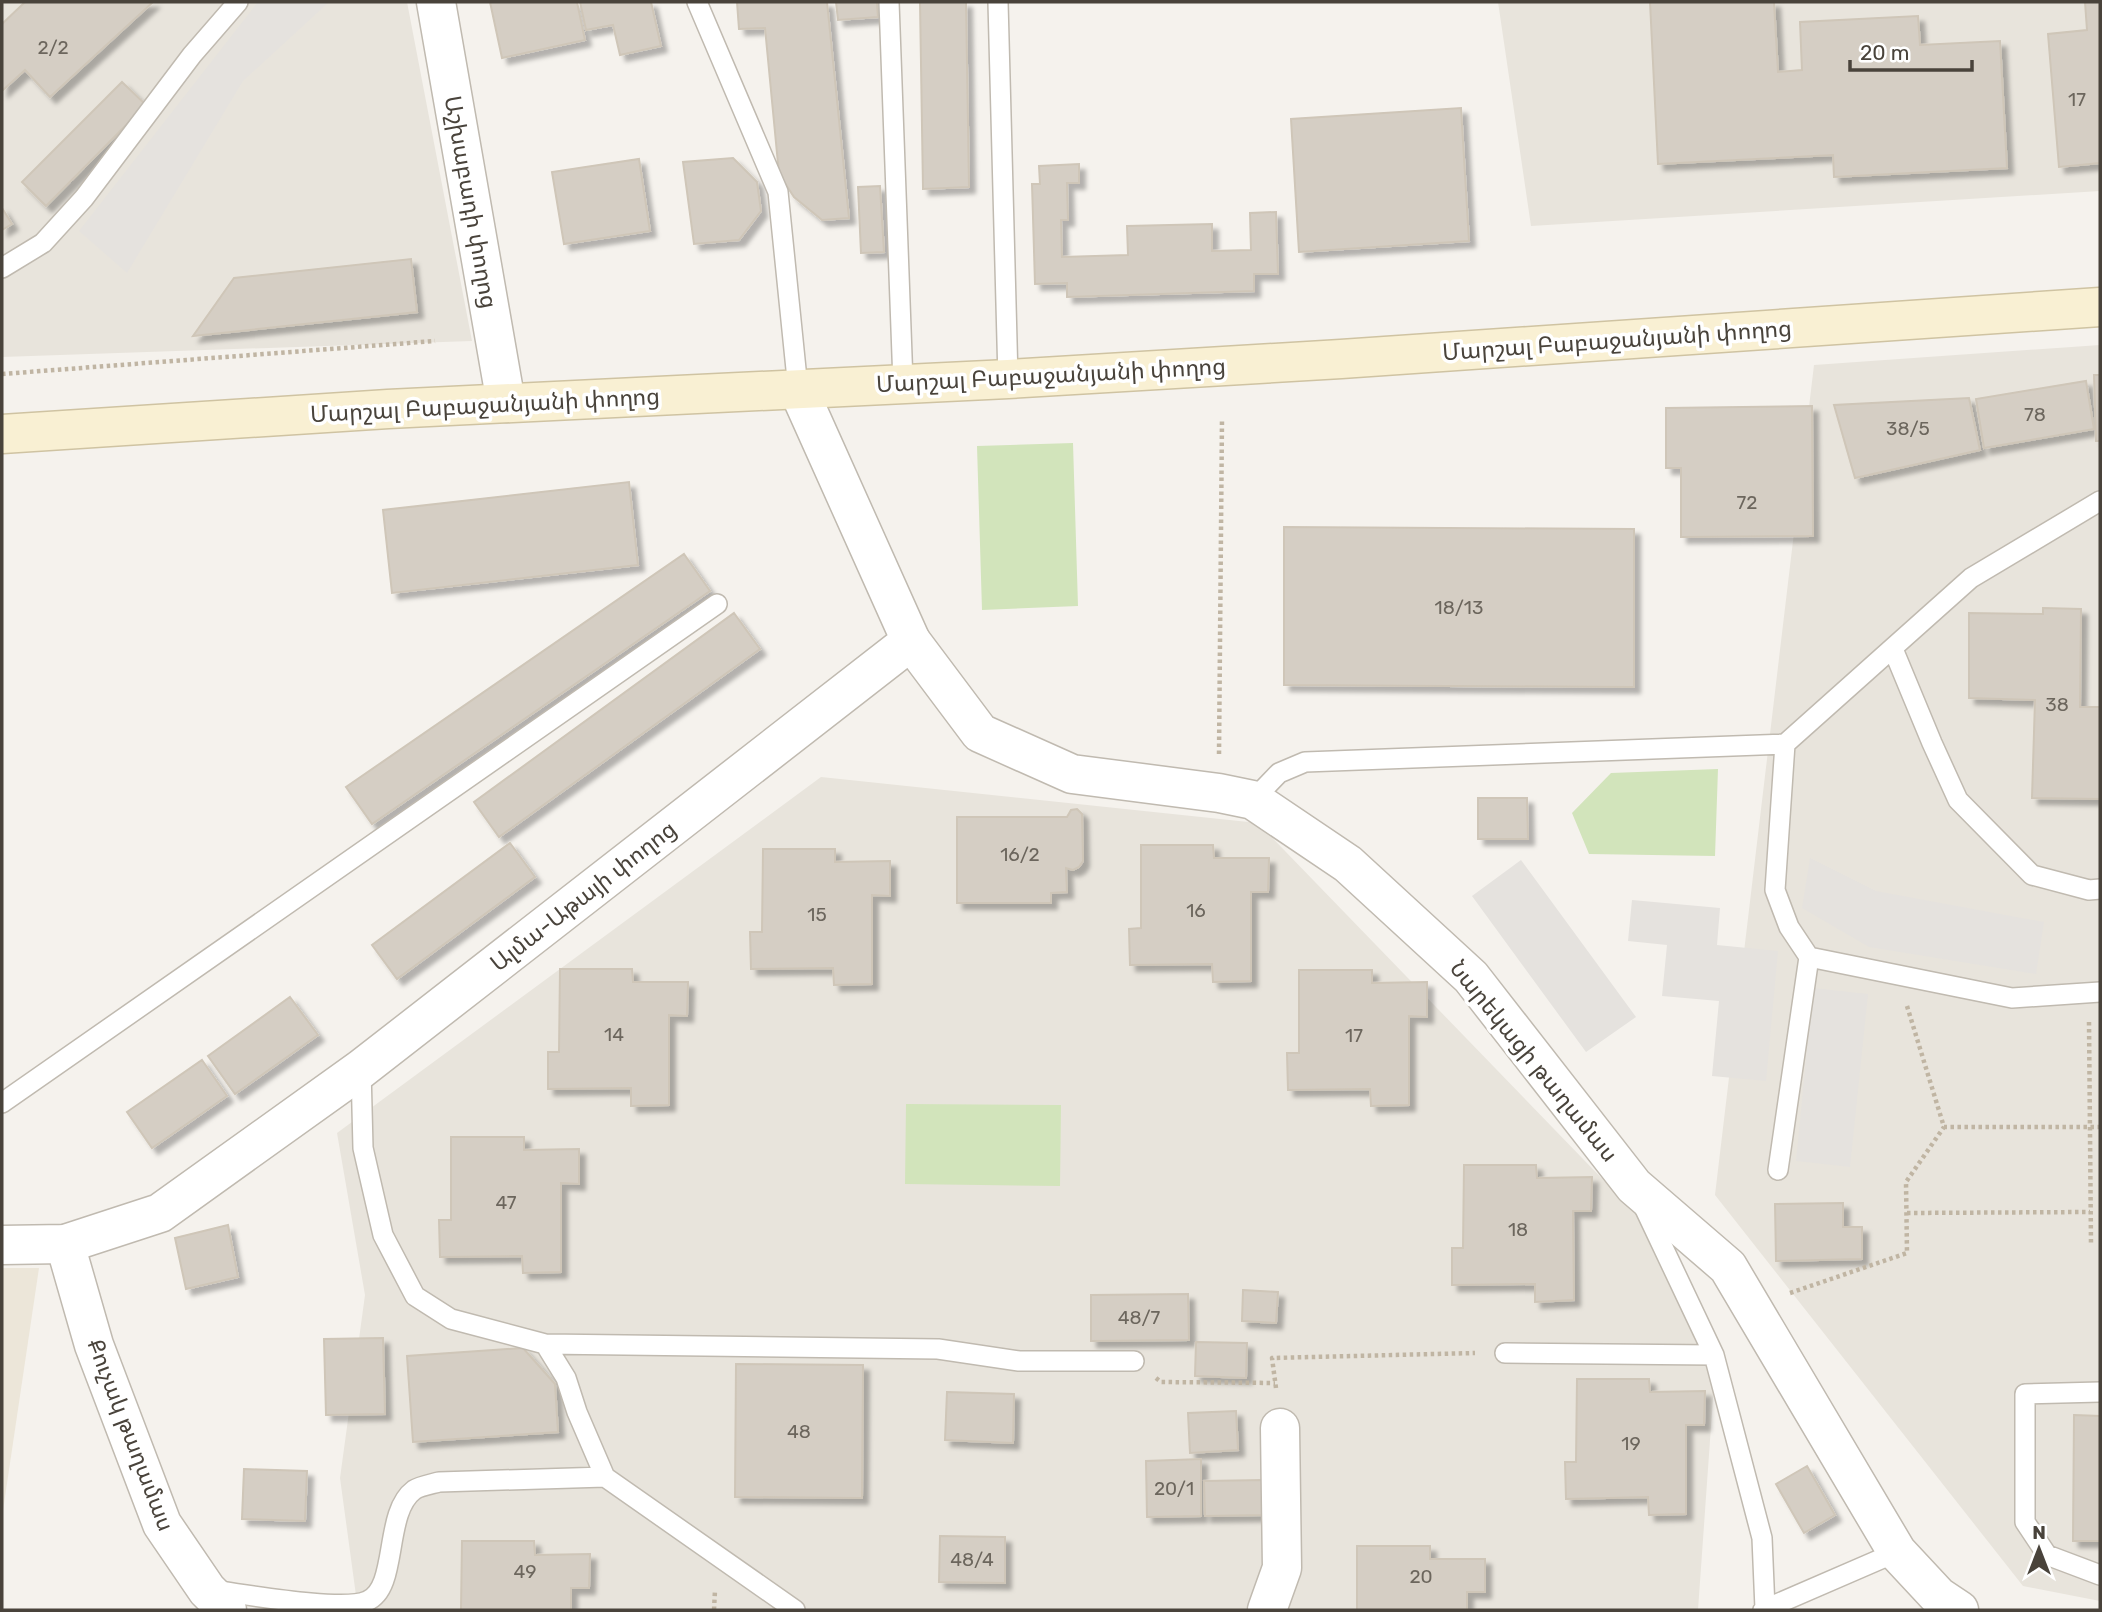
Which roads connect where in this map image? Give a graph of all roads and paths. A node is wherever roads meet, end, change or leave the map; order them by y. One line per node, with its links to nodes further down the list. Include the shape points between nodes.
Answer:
1 (239, 2): 6 (lane, via 192,55 84,198 43,243)
2 (436, 2): 13 (street, Աշխաբադի փողոց)
3 (697, 2): 12 (lane, via 778,192)
4 (889, 2): 11 (lane)
5 (998, 2): 10 (lane)
6 (2, 268)
7 (2100, 307): 10 (main road, Մարշալ Բաբաջանյանի փողոց)
8 (435, 341): 9 (path)
9 (2, 374)
10 (1008, 379): 11 (main road, Մարշալ Բաբաջանյանի փողոց)
11 (903, 383): 12 (main road, Մարշալ Բաբաջանյանի փողոց)
12 (798, 389): 13 (main road, Մարշալ Բաբաջանյանի փողոց); 18 (street)
13 (506, 403): 15 (main road, Մարշալ Բաբաջանյանի փողոց)
14 (1222, 418): 21 (path)
15 (2, 435)
16 (2100, 501): 19 (lane, via 1971,578)
17 (716, 604): 27 (lane)
18 (911, 641): 21 (street, Նարեկացի թաղամաս, via 980,733 1072,774); 26 (street, Ալմա-Աթայի փողոց)
19 (1893, 649): 20 (lane); 22 (lane, via 1958,800 2032,875)
20 (1785, 744): 21 (lane, via 1305,762); 23 (lane, via 1775,890 1788,927)
21 (1236, 796): 32 (street, Նարեկացի թաղամաս, via 1348,864 1471,977)
22 (2100, 889)
23 (1809, 957): 24 (lane); 31 (lane)
24 (1897, 976): 25 (lane, via 2012,998); 28 (path)
25 (2094, 993): 29 (path)
26 (361, 1069): 35 (street, Ալմա-Աթայի փողոց, via 160,1213); 39 (lane, via 363,1148 380,1223 415,1296 451,1319)
27 (2, 1103)
28 (1944, 1127): 29 (path); 34 (path, via 1906,1182)
29 (2088, 1127): 30 (path); 33 (path)
30 (2100, 1127)
31 (1778, 1170)
32 (1634, 1186): 38 (street, Նարեկացի թաղամաս, via 1728,1267); 41 (lane)
33 (2090, 1212): 34 (path); 37 (path)
34 (1907, 1213): 38 (path, via 1907,1253)
35 (65, 1244): 36 (street, Ալմա-Աթայի փողոց); 49 (street, Քուչակ թաղամաս, via 94,1345 162,1524)
36 (2, 1245)
37 (2091, 1245)
38 (1751, 1307): 47 (street, Նարեկացի թաղամաս)
39 (545, 1344): 42 (lane, via 938,1349 1019,1361); 46 (lane, via 566,1378)
40 (1505, 1353): 41 (lane); 43 (path, via 1272,1358)
41 (1714, 1355): 50 (lane, via 1762,1538)
42 (1134, 1361): 43 (path, via 1161,1382)
43 (1275, 1383): 45 (path)
44 (2100, 1392): 48 (lane, via 2025,1394 2025,1522 2047,1555)
45 (1280, 1427): 52 (street, via 1282,1568)
46 (605, 1477): 49 (lane, via 439,1482 415,1489 400,1505 383,1584 369,1601 344,1605); 51 (lane)
47 (1897, 1552): 50 (lane); 53 (street, Նարեկացի թաղամաս, via 1938,1596)
48 (2100, 1576)
49 (217, 1600)
50 (1764, 1609)
51 (795, 1610)
52 (1267, 1610)
53 (1959, 1610)

